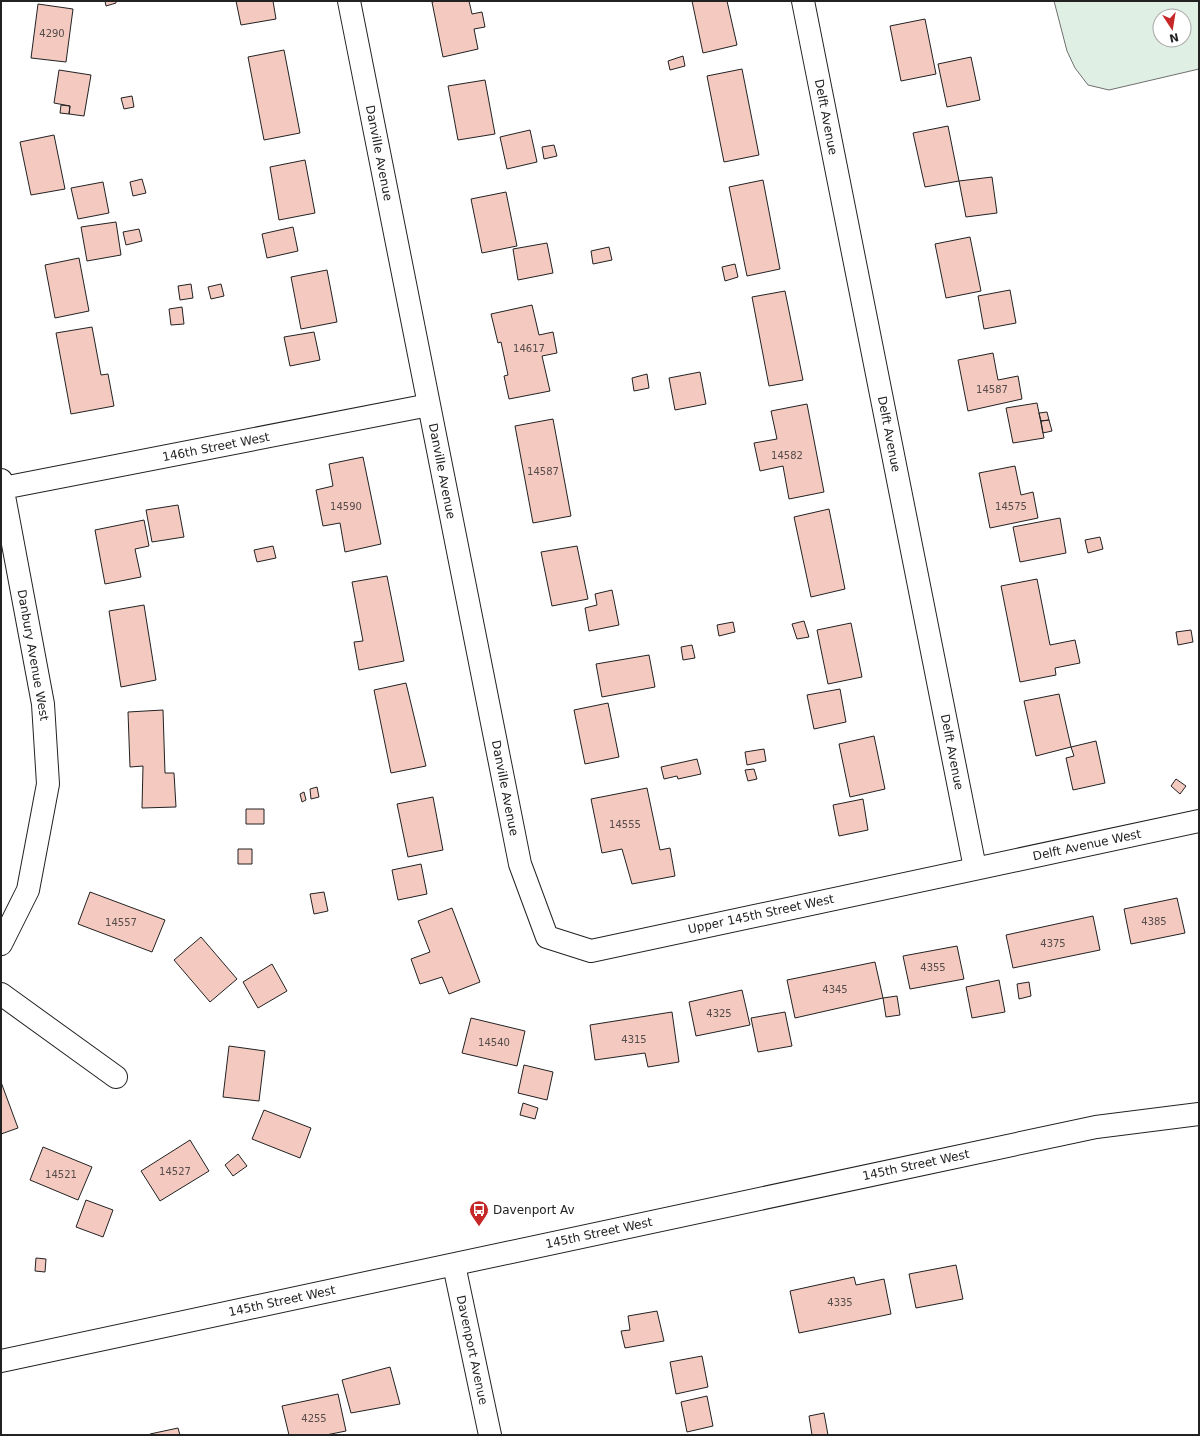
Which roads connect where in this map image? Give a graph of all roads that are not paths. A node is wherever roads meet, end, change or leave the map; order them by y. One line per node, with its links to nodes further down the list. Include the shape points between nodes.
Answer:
1 (349, 1): 3 (street, Danville Avenue)
2 (803, 1): 6 (street, Delft Avenue)
3 (429, 405): 4 (street, 146th Street West); 7 (street, Danville Avenue, via 520,864)
4 (2, 484): 8 (street, Danbury Avenue West, via 44,704 48,784 28,890)
5 (1199, 821): 6 (street, Delft Avenue West)
6 (976, 868): 7 (street, Upper 145th Street West, via 591,950)
7 (547, 937)
8 (1, 944)
9 (1, 994): 10 (street)
10 (116, 1077)
11 (1199, 1114): 12 (street, 145th Street West, via 1096,1127)
12 (454, 1264): 13 (street, 145th Street West); 14 (street, Davenport Avenue)
13 (1, 1361)
14 (490, 1435)

